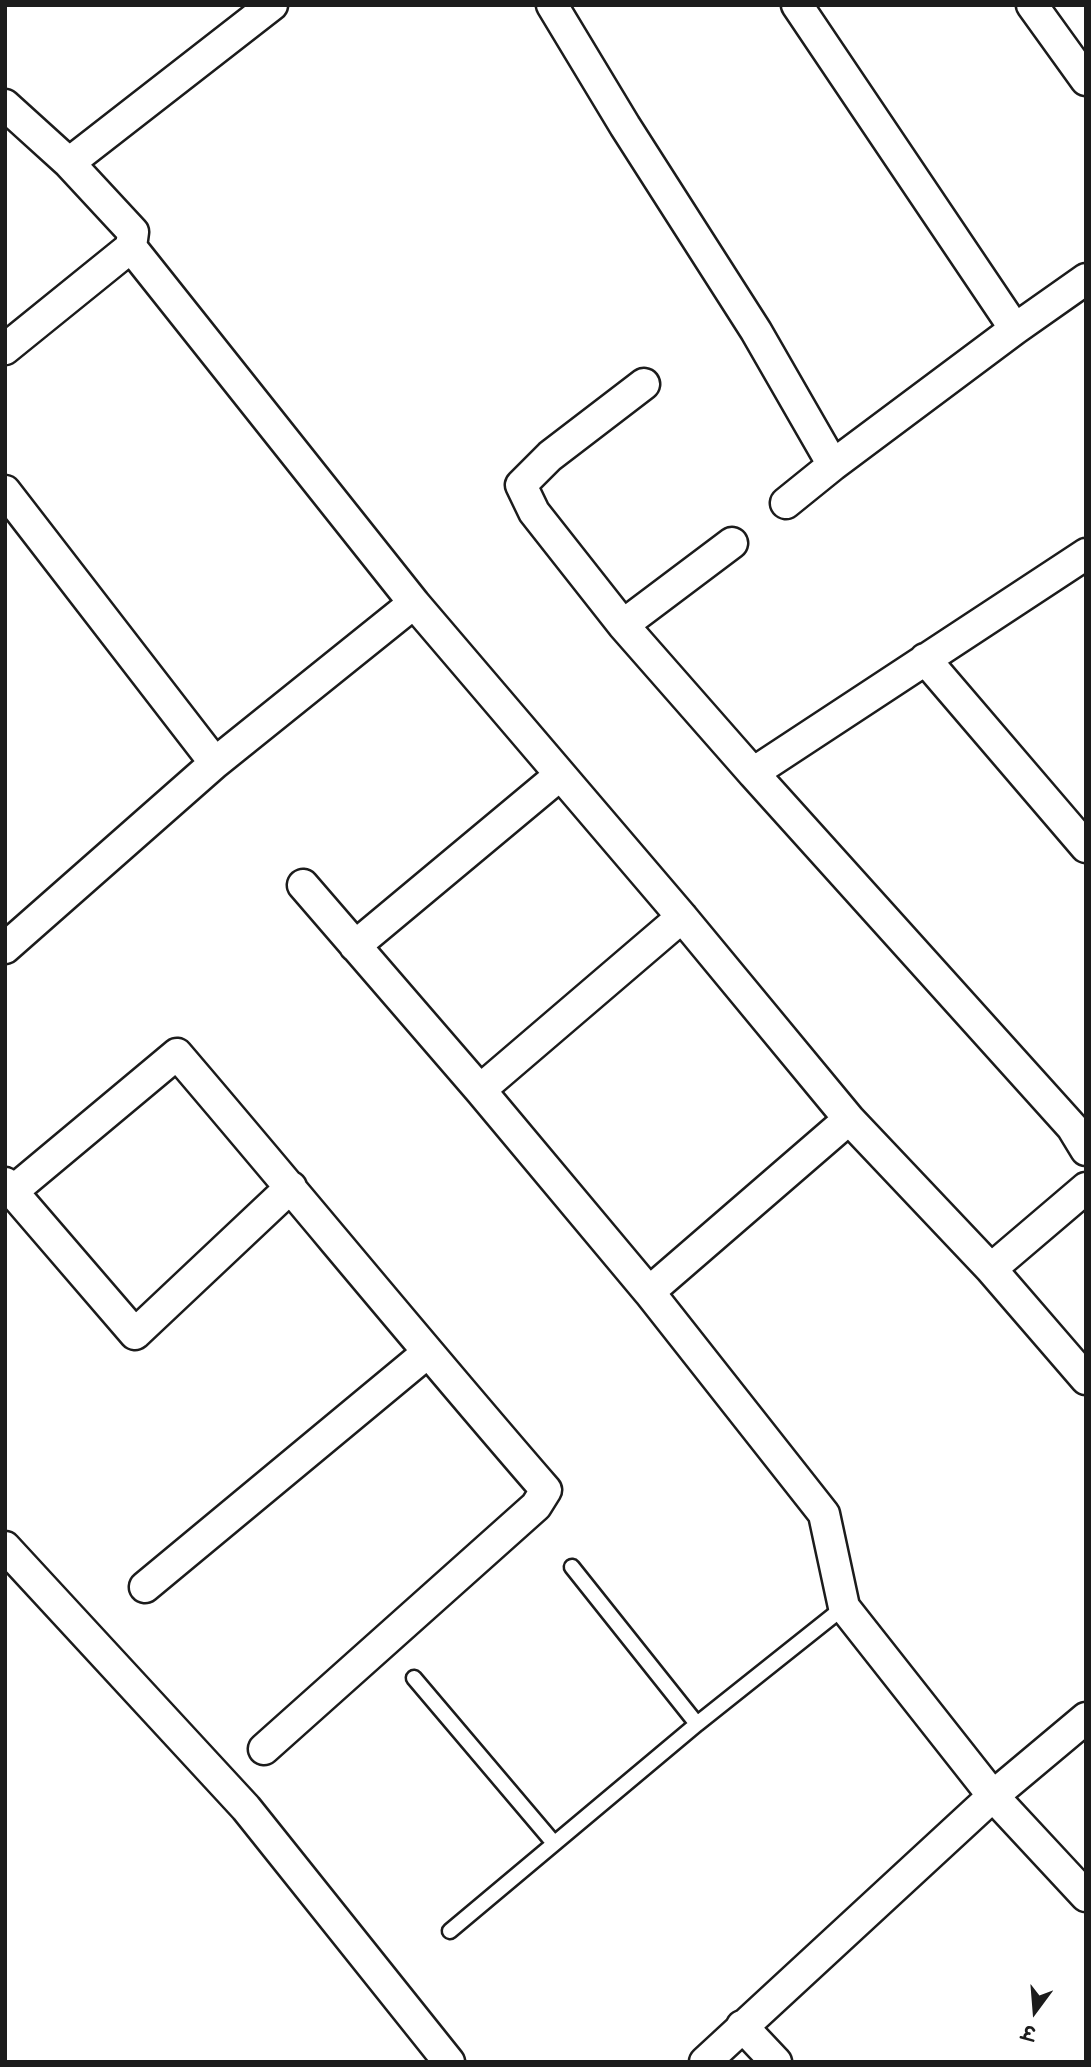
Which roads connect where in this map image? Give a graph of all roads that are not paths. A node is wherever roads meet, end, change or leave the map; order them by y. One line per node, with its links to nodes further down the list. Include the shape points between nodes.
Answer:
1 (272, 5): 7 (street)
2 (552, 5): 13 (street, via 756,331)
3 (797, 5): 10 (street)
4 (1032, 5): 5 (street)
5 (1084, 76)
6 (5, 105): 7 (street)
7 (69, 163): 8 (street, via 133,232)
8 (131, 247): 11 (street); 18 (street)
9 (1086, 279): 10 (street)
10 (1015, 329): 13 (street)
11 (5, 349)
12 (644, 384): 19 (street, via 550,456 521,485 534,512)
13 (833, 465): 15 (street)
14 (5, 491): 21 (street)
15 (786, 503)
16 (732, 543): 19 (street)
17 (1086, 554): 20 (street)
18 (414, 603): 21 (street); 23 (street)
19 (623, 625): 22 (street)
20 (925, 659): 22 (street); 24 (street)
21 (215, 763): 28 (street)
22 (753, 773): 31 (street)
23 (559, 775): 26 (street); 27 (street)
24 (1086, 847)
25 (303, 885): 27 (street)
26 (682, 917): 29 (street); 30 (street)
27 (355, 946): 29 (street)
28 (5, 948)
29 (480, 1090): 36 (street)
30 (849, 1119): 35 (street); 36 (street)
31 (1081, 1131)
32 (9, 1187): 33 (street, via 177,1054); 33 (street, via 135,1334)
33 (291, 1187): 37 (street)
34 (1086, 1188): 35 (street)
35 (991, 1269): 38 (street)
36 (649, 1292): 42 (street, via 824,1514)
37 (427, 1353): 41 (street); 46 (street, via 546,1490 536,1506)
38 (1086, 1379)
39 (5, 1547): 52 (street, via 246,1808)
40 (572, 1567): 45 (lane)
41 (145, 1587)
42 (844, 1607): 45 (lane); 47 (street)
43 (414, 1678): 48 (lane)
44 (1086, 1718): 47 (street)
45 (697, 1724): 48 (lane)
46 (264, 1749)
47 (993, 1796): 49 (street); 51 (street)
48 (553, 1842): 50 (lane)
49 (1086, 1896)
50 (450, 1931)
51 (742, 2026): 53 (street); 54 (street)
52 (449, 2062)
53 (705, 2062)
54 (776, 2062)

